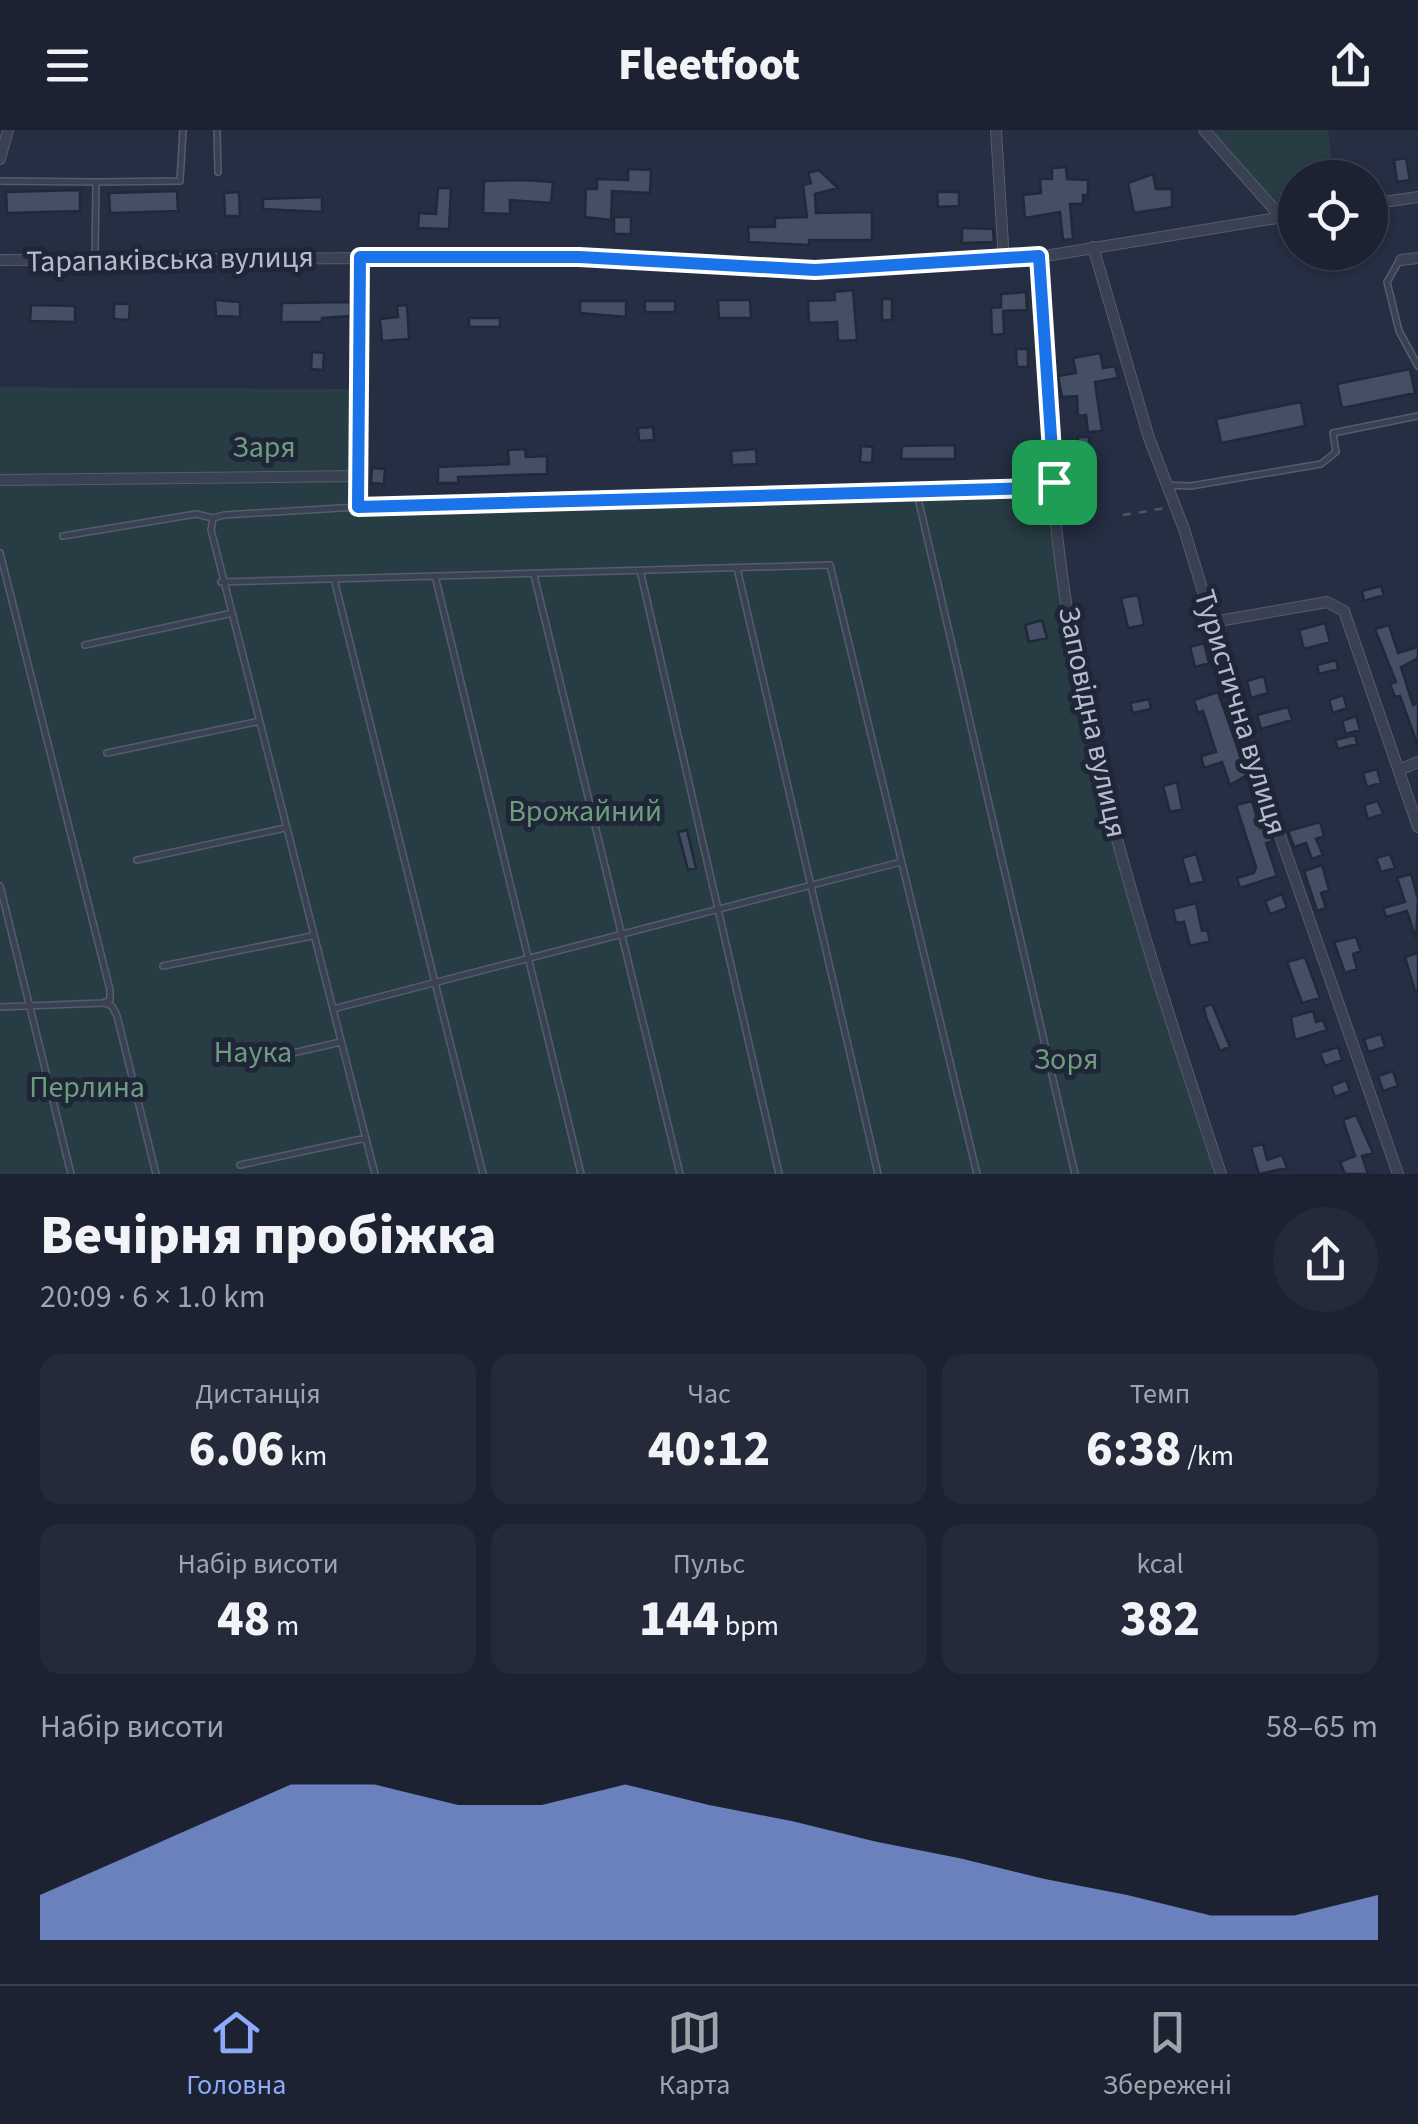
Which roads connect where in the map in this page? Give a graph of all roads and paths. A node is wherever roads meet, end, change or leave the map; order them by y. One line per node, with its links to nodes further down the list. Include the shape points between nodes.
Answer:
1 (8, 130): 6 (street)
2 (184, 130): 9 (lane, via 180,181)
3 (216, 130): 7 (lane)
4 (996, 130): 20 (street)
5 (1204, 130): 12 (street)
6 (0, 159)
7 (218, 172)
8 (0, 181): 9 (lane)
9 (96, 182): 19 (lane)
10 (1418, 198): 11 (street)
11 (1388, 202)
12 (1278, 214)
13 (1278, 217): 14 (street, Тарапаківська вулиця)
14 (1093, 247): 15 (street, Тарапаківська вулиця); 27 (street, Туристична вулиця)
15 (1039, 256): 20 (street, Тарапаківська вулиця); 26 (street, Заповідна вулиця)
16 (360, 257): 19 (street, Тарапаківська вулиця); 20 (street, Тарапаківська вулиця, via 579,257 815,270); 24 (street)
17 (1418, 258): 21 (street)
18 (0, 260): 19 (street, Тарапаківська вулиця)
19 (95, 260)
20 (1004, 260)
21 (1401, 260): 22 (lane, via 1387,282 1399,331)
22 (1418, 366)
23 (1418, 416): 27 (lane, via 1333,433 1336,452 1320,464)
24 (358, 476): 25 (street); 29 (street)
25 (0, 480)
26 (1054, 482): 28 (street, via 1038,488); 78 (street, Заповідна вулиця, via 1064,590 1112,822)
27 (1164, 485): 30 (street, Туристична вулиця)
28 (916, 490): 29 (street); 77 (lane)
29 (358, 507): 32 (lane)
30 (1174, 507): 31 (path); 42 (street, Туристична вулиця)
31 (1123, 515)
32 (213, 518): 33 (lane, via 196,514); 40 (lane)
33 (64, 536)
34 (0, 553): 60 (lane, via 110,990)
35 (737, 568): 36 (lane); 51 (lane, via 830,565); 53 (lane)
36 (640, 570): 37 (lane); 54 (lane)
37 (534, 573): 38 (lane); 56 (lane)
38 (435, 576): 39 (lane); 57 (lane)
39 (334, 579): 40 (lane); 59 (lane)
40 (221, 582): 41 (lane)
41 (229, 614): 43 (lane); 44 (lane)
42 (1213, 622): 47 (street, via 1338,604); 79 (street, Туристична вулиця, via 1255,764)
43 (85, 645)
44 (257, 722): 45 (lane); 48 (lane)
45 (107, 753)
46 (1418, 762): 47 (street)
47 (1398, 770): 49 (street)
48 (285, 828): 50 (lane); 55 (lane)
49 (1418, 828)
50 (138, 860)
51 (901, 862): 53 (lane); 76 (lane)
52 (0, 886): 61 (lane)
53 (808, 888): 54 (lane); 75 (lane)
54 (716, 913): 56 (lane); 74 (lane)
55 (313, 936): 58 (lane); 63 (lane)
56 (622, 936): 57 (lane); 73 (lane)
57 (527, 962): 59 (lane); 72 (lane)
58 (163, 966)
59 (436, 985): 63 (lane); 71 (lane)
60 (103, 1003): 61 (lane); 69 (lane, via 117,1016)
61 (30, 1006): 62 (lane); 68 (lane)
62 (0, 1007)
63 (332, 1009): 64 (lane)
64 (341, 1042): 65 (lane); 66 (lane)
65 (249, 1063)
66 (366, 1138): 67 (lane); 70 (lane)
67 (240, 1164)
68 (71, 1174)
69 (156, 1174)
70 (375, 1174)
71 (483, 1174)
72 (581, 1174)
73 (680, 1174)
74 (779, 1174)
75 (878, 1174)
76 (976, 1174)
77 (1075, 1174)
78 (1221, 1174)
79 (1398, 1174)

